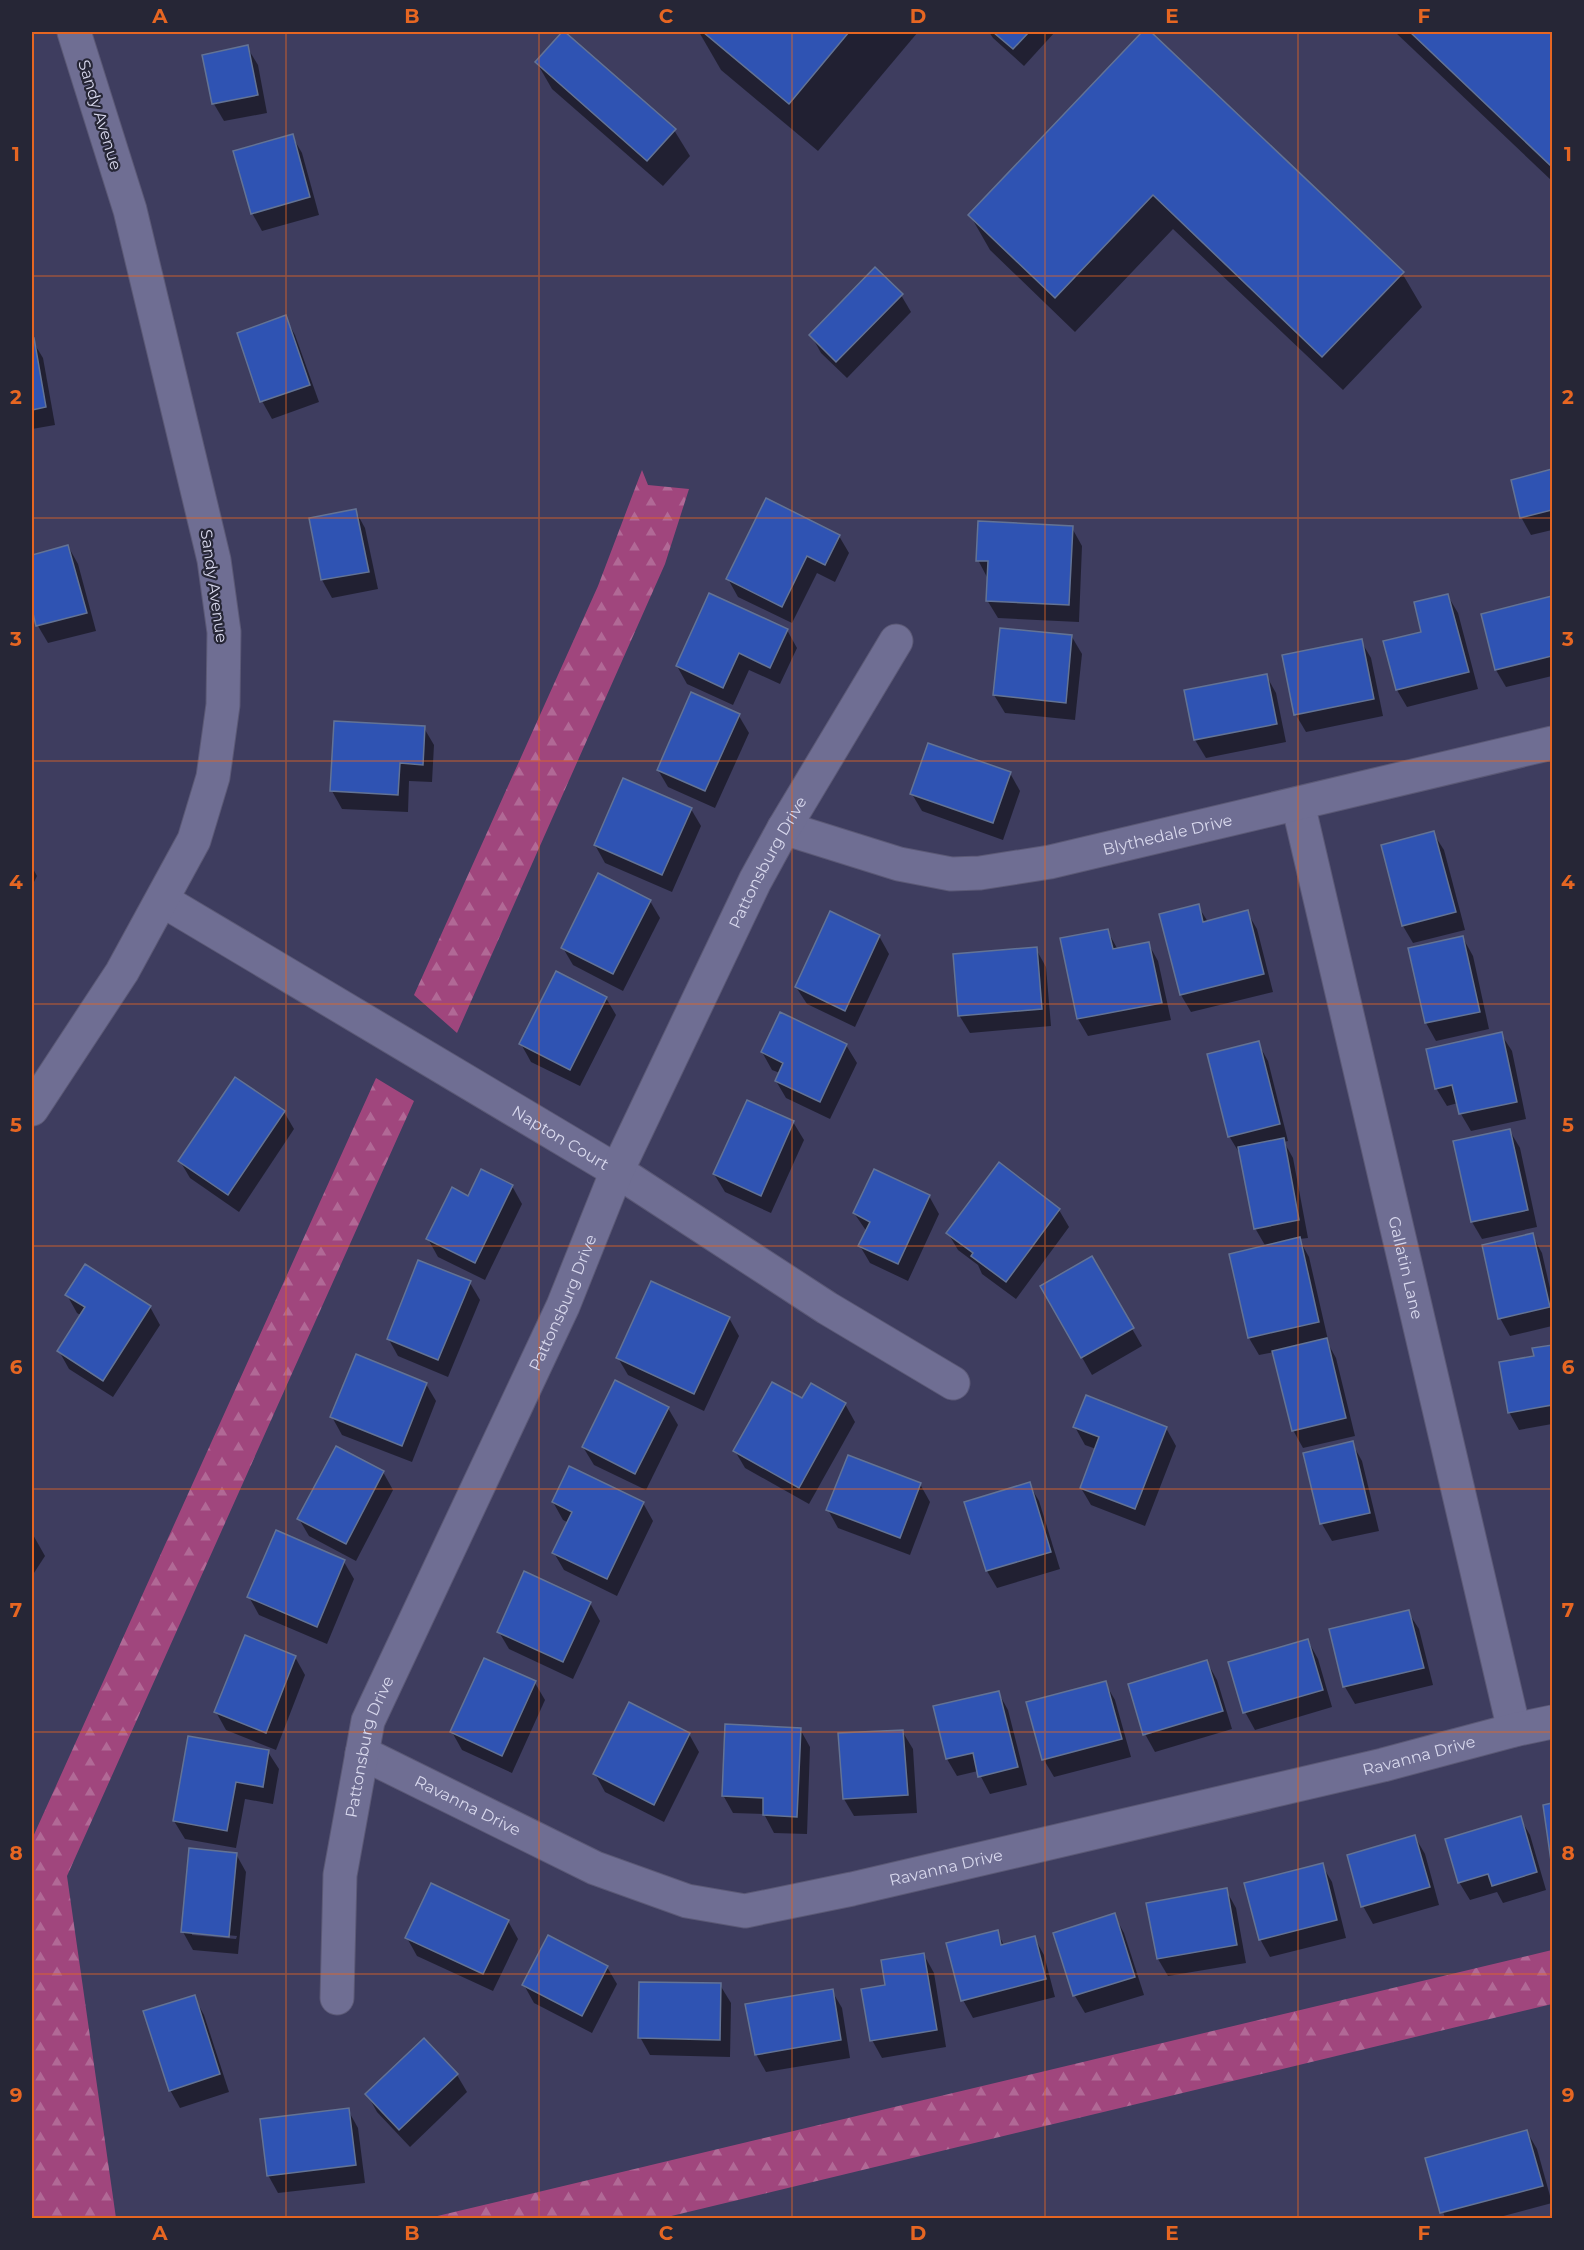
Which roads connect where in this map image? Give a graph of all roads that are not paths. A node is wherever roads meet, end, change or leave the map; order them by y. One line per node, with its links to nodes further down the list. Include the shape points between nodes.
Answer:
1 (74, 32): 6 (street, Sandy Avenue, via 130,210 214,560 224,632 224,705 213,777 194,840)
2 (896, 641): 5 (street, Pattonsburg Drive)
3 (1552, 743): 4 (street, Blythedale Drive)
4 (1298, 804): 5 (street, Blythedale Drive, via 1050,862 980,873 951,874 899,864); 11 (street, Gallatin Lane)
5 (784, 828): 8 (street, Pattonsburg Drive, via 754,881)
6 (162, 900): 7 (street, Sandy Avenue, via 122,972); 8 (street, Napton Court)
7 (32, 1109)
8 (617, 1172): 9 (street, Napton Court, via 827,1308); 12 (street, Pattonsburg Drive, via 563,1306 368,1721)
9 (953, 1383)
10 (1552, 1722): 11 (street, Ravanna Drive)
11 (1514, 1730): 12 (street, Ravanna Drive, via 1383,1765 745,1911 687,1901 595,1868)
12 (362, 1753): 13 (street, Pattonsburg Drive, via 340,1875)
13 (338, 1998)

